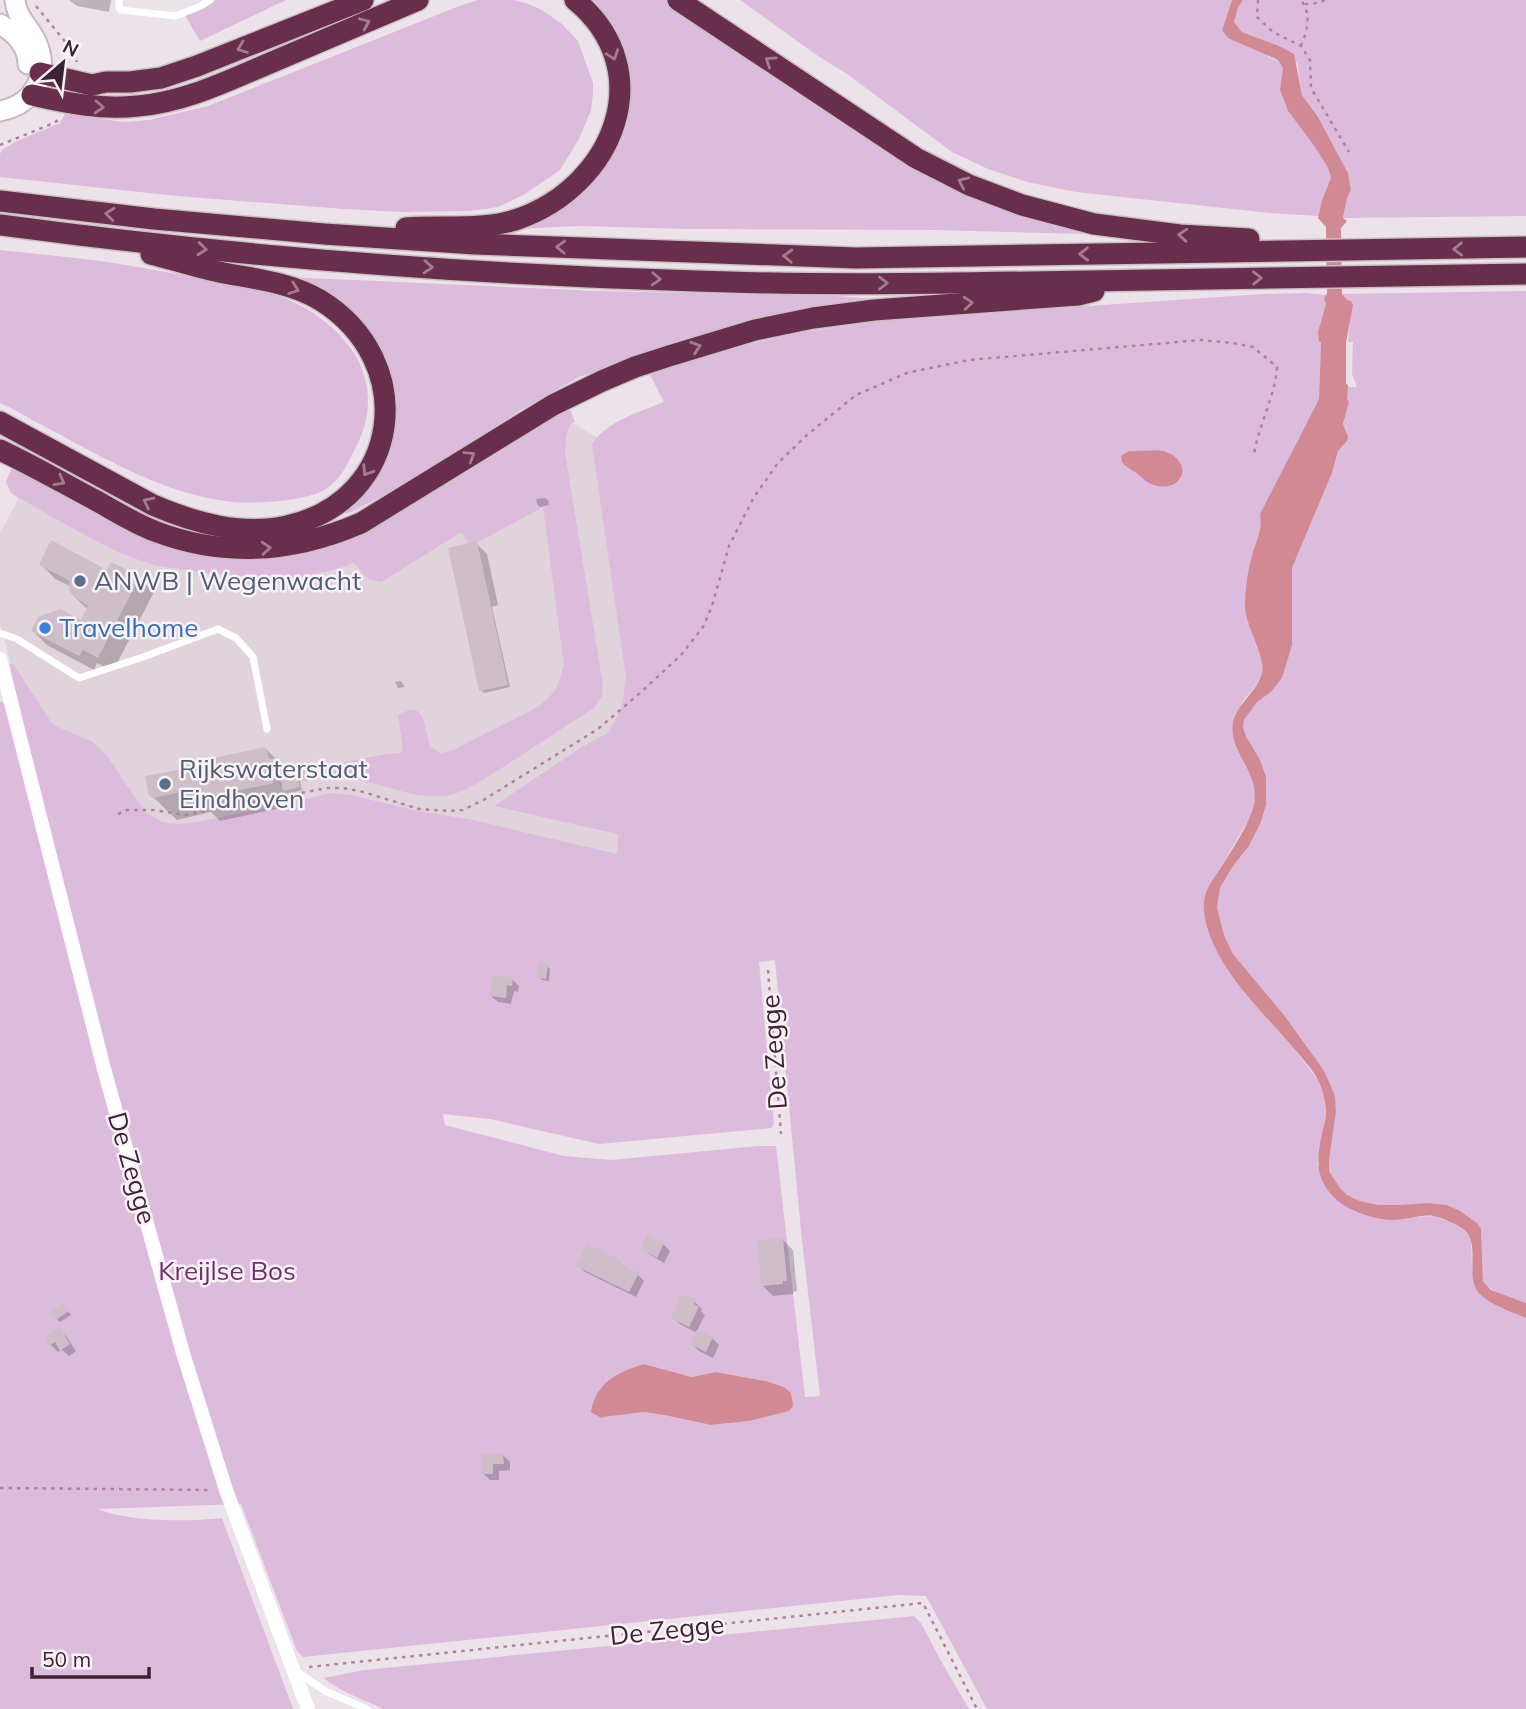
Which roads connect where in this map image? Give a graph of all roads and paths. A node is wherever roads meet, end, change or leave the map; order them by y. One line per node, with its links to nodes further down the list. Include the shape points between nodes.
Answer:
1 (3, 0): 13 (main road)
2 (15, 0): 15 (main road, via 22,22 35,39)
3 (119, 0): 4 (lane, via 121,10 175,16)
4 (210, 0)
5 (363, 0): 15 (highway, one-way to 15, via 173,75 106,82)
6 (418, 0): 16 (highway, one-way to 6, via 103,107 139,106 203,92)
7 (575, 0): 22 (highway, one-way to 22, via 606,35 616,59 620,94 609,142 579,182 552,203 505,223)
8 (678, 0): 25 (highway, one-way to 8, via 1107,226 995,196 916,158)
9 (1258, 0): 14 (path, via 1257,17 1273,32)
10 (1301, 0): 12 (path)
11 (1326, 0): 12 (path)
12 (1305, 4): 14 (path, via 1309,26)
13 (1, 25): 15 (main road, via 20,41)
14 (1301, 46): 19 (path, via 1310,60 1311,88)
15 (36, 68): 16 (main road); 17 (main road, via 16,93)
16 (32, 95): 18 (main road, via 12,109)
17 (0, 98)
18 (0, 111)
19 (1349, 152)
20 (0, 201): 22 (highway, one-way to 20)
21 (0, 225): 23 (highway)
22 (324, 234): 25 (highway, one-way to 22, via 856,258)
23 (85, 237): 27 (highway, one-way to 27, via 276,256 684,281); 28 (highway, one-way to 28, via 289,287 340,314 366,343 382,380 384,425 372,466 354,490 332,508 299,523 229,528 153,505)
24 (1526, 247): 25 (highway, one-way to 25)
25 (1334, 251)
26 (1526, 274): 27 (highway, one-way to 26)
27 (1140, 280): 29 (highway, one-way to 27, via 130,520 177,539 232,549 290,546 330,536 374,516 553,405 602,381 712,342 813,318 1078,295)
28 (0, 422)
29 (0, 450)
30 (1254, 454): 34 (path, via 1277,367 1253,347 1201,340 969,360 908,373 856,395 778,463 729,546 703,627 681,655 598,729 485,799 463,810 419,809 360,791 327,788 185,816 154,810)
31 (0, 633): 33 (lane, via 79,678 218,629 236,638 253,657)
32 (0, 659): 38 (street, De Zegge, via 104,1069)
33 (267, 729)
34 (118, 814)
35 (768, 970): 36 (path, De Zegge)
36 (780, 1134)
37 (0, 1488): 38 (path)
38 (226, 1490): 39 (street, De Zegge)
39 (293, 1669): 40 (street, De Zegge); 41 (lane, via 325,1691); 42 (path, De Zegge, via 923,1604)
40 (308, 1709)
41 (367, 1709)
42 (977, 1709)

